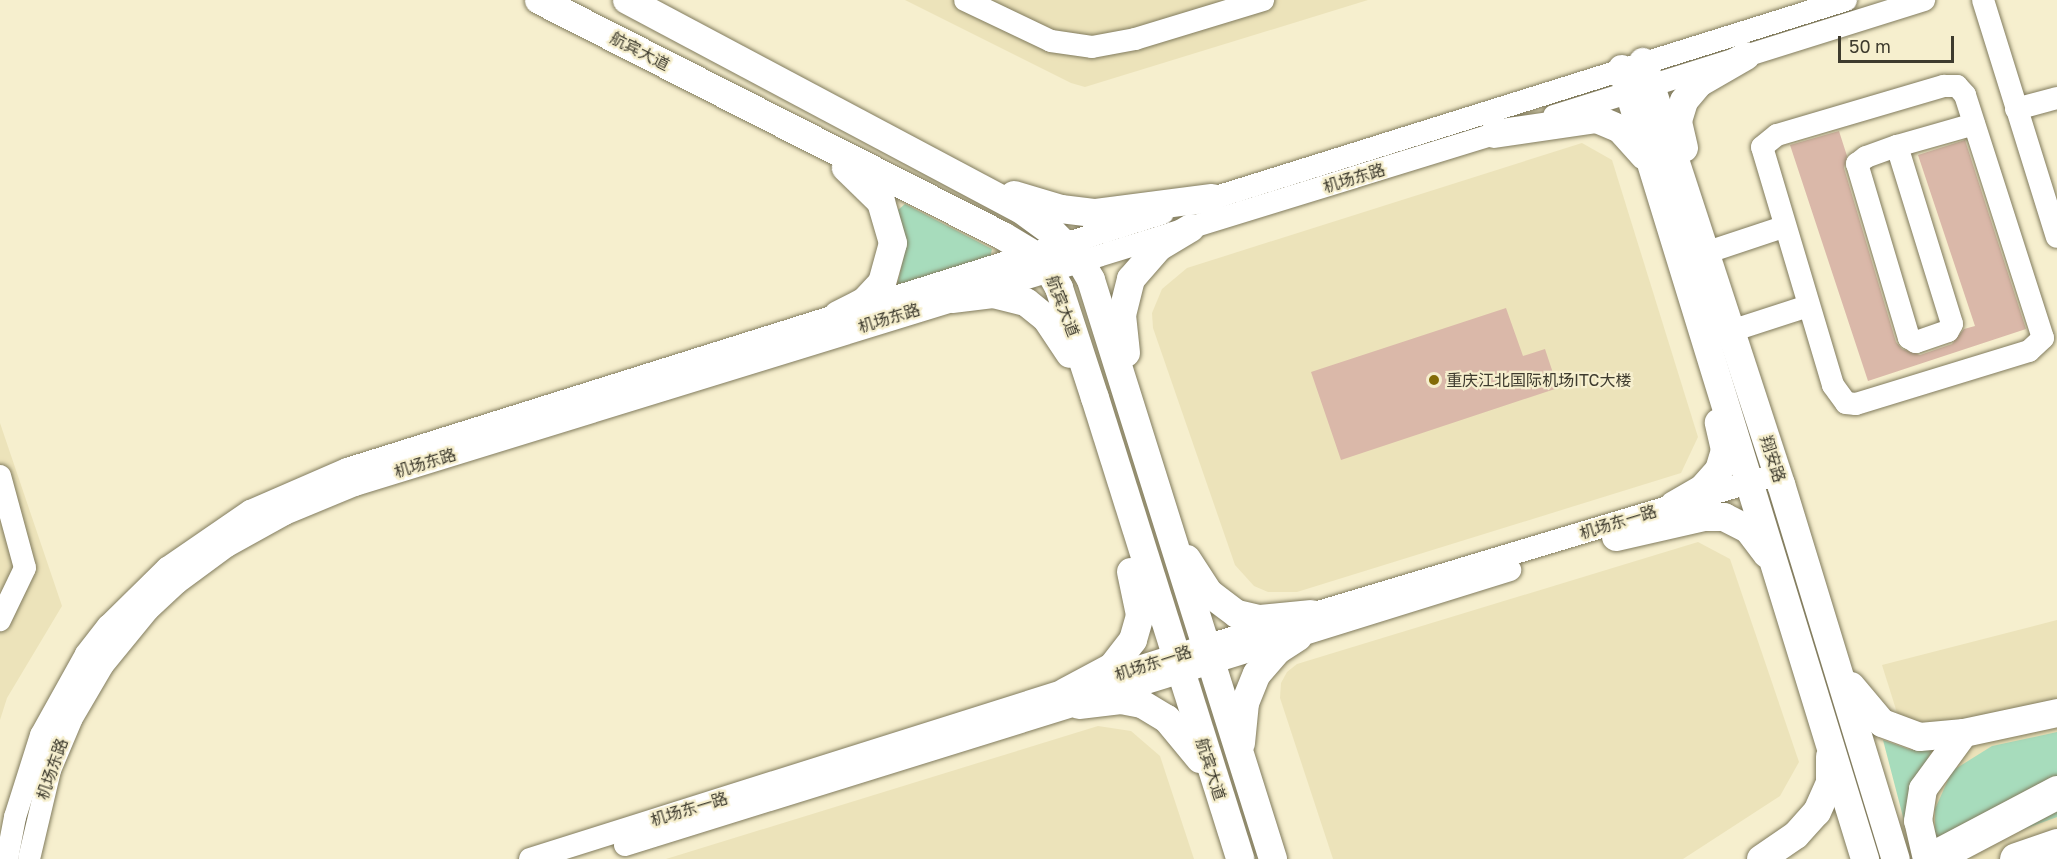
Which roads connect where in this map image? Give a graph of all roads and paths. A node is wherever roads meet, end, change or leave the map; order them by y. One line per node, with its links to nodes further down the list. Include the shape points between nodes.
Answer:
1 (539, 0): 13 (main road, 航宾大道)
2 (627, 0): 16 (main road, 航宾大道)
3 (965, 0): 4 (street, via 1051,41 1092,47 1135,39)
4 (1263, 0)
5 (1846, 0): 9 (street, 机场东路)
6 (1924, 0): 8 (street, 机场东路)
7 (1983, 0): 11 (street)
8 (1746, 56): 9 (street, 机场东路); 22 (main road, via 1700,83 1679,111 1679,131 1698,197)
9 (1636, 77): 14 (street, 机场东路); 17 (main road, 翔安路); 18 (street, 机场东路); 22 (main road, 翔安路)
10 (2057, 98): 11 (street)
11 (2016, 109): 21 (street)
12 (1974, 124): 15 (street); 19 (street, via 1961,88 1950,86 1771,137 1762,147); 26 (street, via 2042,333 2038,347 1856,404 1846,403 1833,385)
13 (802, 134): 24 (main road, 航宾大道); 27 (main road, via 872,190 892,228 892,257 882,283 864,302)
14 (1494, 134): 17 (main road, via 1597,119 1633,140); 20 (street, 机场东路)
15 (1897, 147): 15 (street, via 1857,164 1909,338 1916,342 1948,331 1952,324)
16 (961, 178): 18 (main road, via 1078,212 1126,212 1162,203); 23 (main road, 航宾大道, via 1018,208)
17 (1656, 178): 29 (main road, 翔安路)
18 (1212, 198): 23 (street, 机场东路)
19 (1783, 227): 22 (street); 26 (street)
20 (1191, 228): 23 (street, 机场东路); 32 (main road, via 1149,257 1126,292 1122,315)
21 (2057, 237)
22 (1702, 244): 28 (main road, 翔安路)
23 (1073, 252): 24 (street, 机场东路); 32 (main road, 航宾大道, via 1091,280)
24 (1041, 261): 25 (street, 机场东路); 27 (street, 机场东路); 30 (main road, 航宾大道, via 1059,288)
25 (952, 298): 31 (main road, via 1005,294 1035,308 1055,330); 57 (street, 机场东路, via 355,485 285,514 237,540 170,590 103,665 56,753)
26 (1808, 306): 28 (street)
27 (838, 315): 56 (street, 机场东路, via 347,469 281,495 221,527 136,597 108,626 67,684 31,763)
28 (1731, 331): 34 (main road, 翔安路)
29 (1708, 348): 35 (main road, 翔安路); 37 (main road, via 1711,396 1724,438 1723,460 1702,489)
30 (1085, 369): 31 (main road, 航宾大道); 32 (main road, via 1086,344 1099,340)
31 (1095, 398): 36 (main road, 航宾大道)
32 (1132, 417): 38 (main road, 航宾大道)
33 (0, 476): 41 (street, via 25,568)
34 (1780, 479): 35 (street, 机场东一路); 44 (main road, 翔安路)
35 (1752, 488): 37 (street, 机场东一路); 39 (street, 机场东一路); 40 (main road, 翔安路)
36 (1124, 496): 45 (main road, 航宾大道); 46 (main road, via 1130,568 1139,603 1138,628 1113,667)
37 (1674, 505): 42 (street, 机场东一路)
38 (1163, 514): 42 (main road, via 1198,578 1221,605 1259,619); 43 (main road, 航宾大道)
39 (1616, 537): 40 (main road, via 1704,517 1724,517 1748,529); 42 (street, 机场东一路)
40 (1779, 576): 49 (main road, 翔安路)
41 (0, 620)
42 (1305, 626): 43 (street, 机场东一路); 50 (main road, via 1266,662 1253,681 1245,703)
43 (1208, 656): 45 (street, 机场东一路); 50 (main road, 航宾大道)
44 (1838, 663): 48 (main road, via 1857,696 1882,723 1920,737); 64 (main road, 翔安路)
45 (1178, 665): 46 (street, 机场东一路); 51 (main road, 航宾大道)
46 (1072, 698): 51 (main road, via 1121,700 1154,710 1178,729); 53 (street, 机场东一路)
47 (2057, 713): 48 (main road)
48 (1964, 733): 65 (main road, via 1923,789 1918,821)
49 (1830, 740): 62 (main road, via 1830,783 1825,799 1802,829); 63 (main road, 翔安路)
50 (1240, 757): 61 (main road, 航宾大道)
51 (1213, 776): 60 (main road, 航宾大道)
52 (2057, 792): 65 (highway)
53 (630, 844): 58 (street, 机场东一路); 59 (street, 机场东一路)
54 (2057, 845): 55 (highway)
55 (2018, 858)
56 (7, 859)
57 (29, 859)
58 (530, 859)
59 (581, 859)
60 (1240, 859)
61 (1273, 859)
62 (1761, 859)
63 (1864, 859)
64 (1896, 859)
65 (1929, 859)

